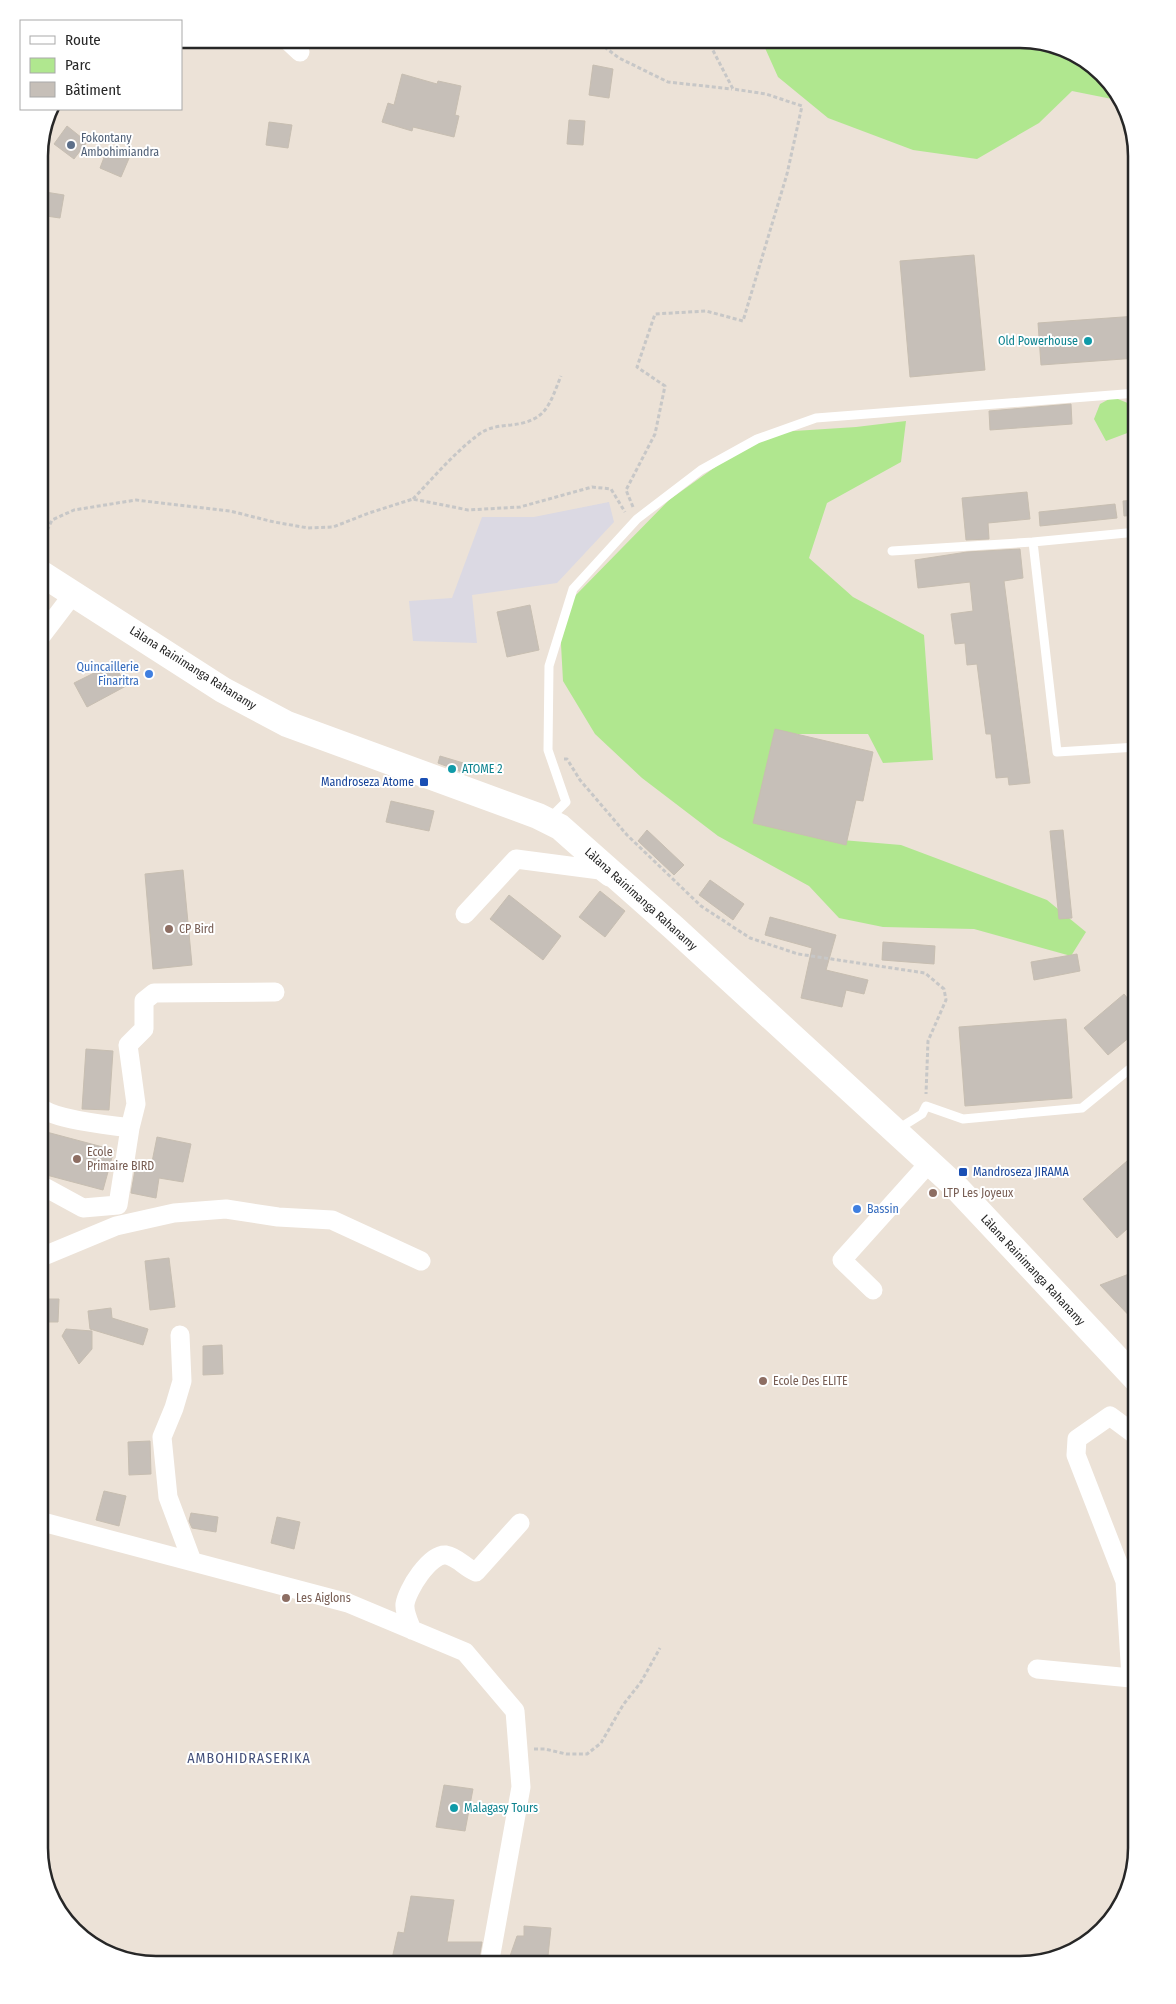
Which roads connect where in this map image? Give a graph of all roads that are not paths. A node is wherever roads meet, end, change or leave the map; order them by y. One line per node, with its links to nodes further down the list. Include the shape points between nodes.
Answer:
1 (296, 48): 2 (street)
2 (300, 52)
3 (1128, 394): 11 (lane, via 816,418 757,438 701,470 635,521 573,589 549,666 549,754 566,802)
4 (1128, 533): 5 (lane)
5 (1032, 542): 6 (lane); 10 (lane, via 1057,752)
6 (892, 551)
7 (48, 577): 8 (main road, Làlana Rainimanga Rahanamy)
8 (74, 593): 9 (street); 11 (main road, Làlana Rainimanga Rahanamy, via 223,690 287,724)
9 (48, 627)
10 (1128, 748)
11 (548, 820): 13 (main road, Làlana Rainimanga Rahanamy)
12 (465, 914): 13 (street, via 516,859 600,870)
13 (673, 927): 18 (main road, Làlana Rainimanga Rahanamy)
14 (275, 992): 17 (street, via 154,993 144,1001 144,1029 128,1045 136,1104)
15 (1128, 1070): 18 (lane, via 1082,1108 963,1119 926,1106 922,1114)
16 (48, 1112): 17 (street)
17 (130, 1128): 20 (street, via 118,1205 83,1208)
18 (895, 1130): 19 (main road, Làlana Rainimanga Rahanamy)
19 (930, 1162): 23 (street, via 842,1260); 25 (main road, Làlana Rainimanga Rahanamy)
20 (48, 1189)
21 (48, 1254): 22 (street, via 116,1226 174,1213 226,1209 278,1217 332,1220)
22 (420, 1261)
23 (873, 1290)
24 (180, 1335): 29 (street, via 182,1382 162,1437 168,1497)
25 (1128, 1370)
26 (1128, 1429): 31 (street, via 1110,1416 1077,1439 1076,1455 1124,1581)
27 (48, 1523): 29 (street)
28 (520, 1523): 30 (street, via 476,1572 443,1555 421,1571 404,1606)
29 (192, 1561): 30 (street, via 348,1603)
30 (412, 1630): 34 (street, via 465,1652 515,1711 521,1787)
31 (1128, 1636)
32 (1038, 1669): 33 (street)
33 (1128, 1678)
34 (491, 1956)

